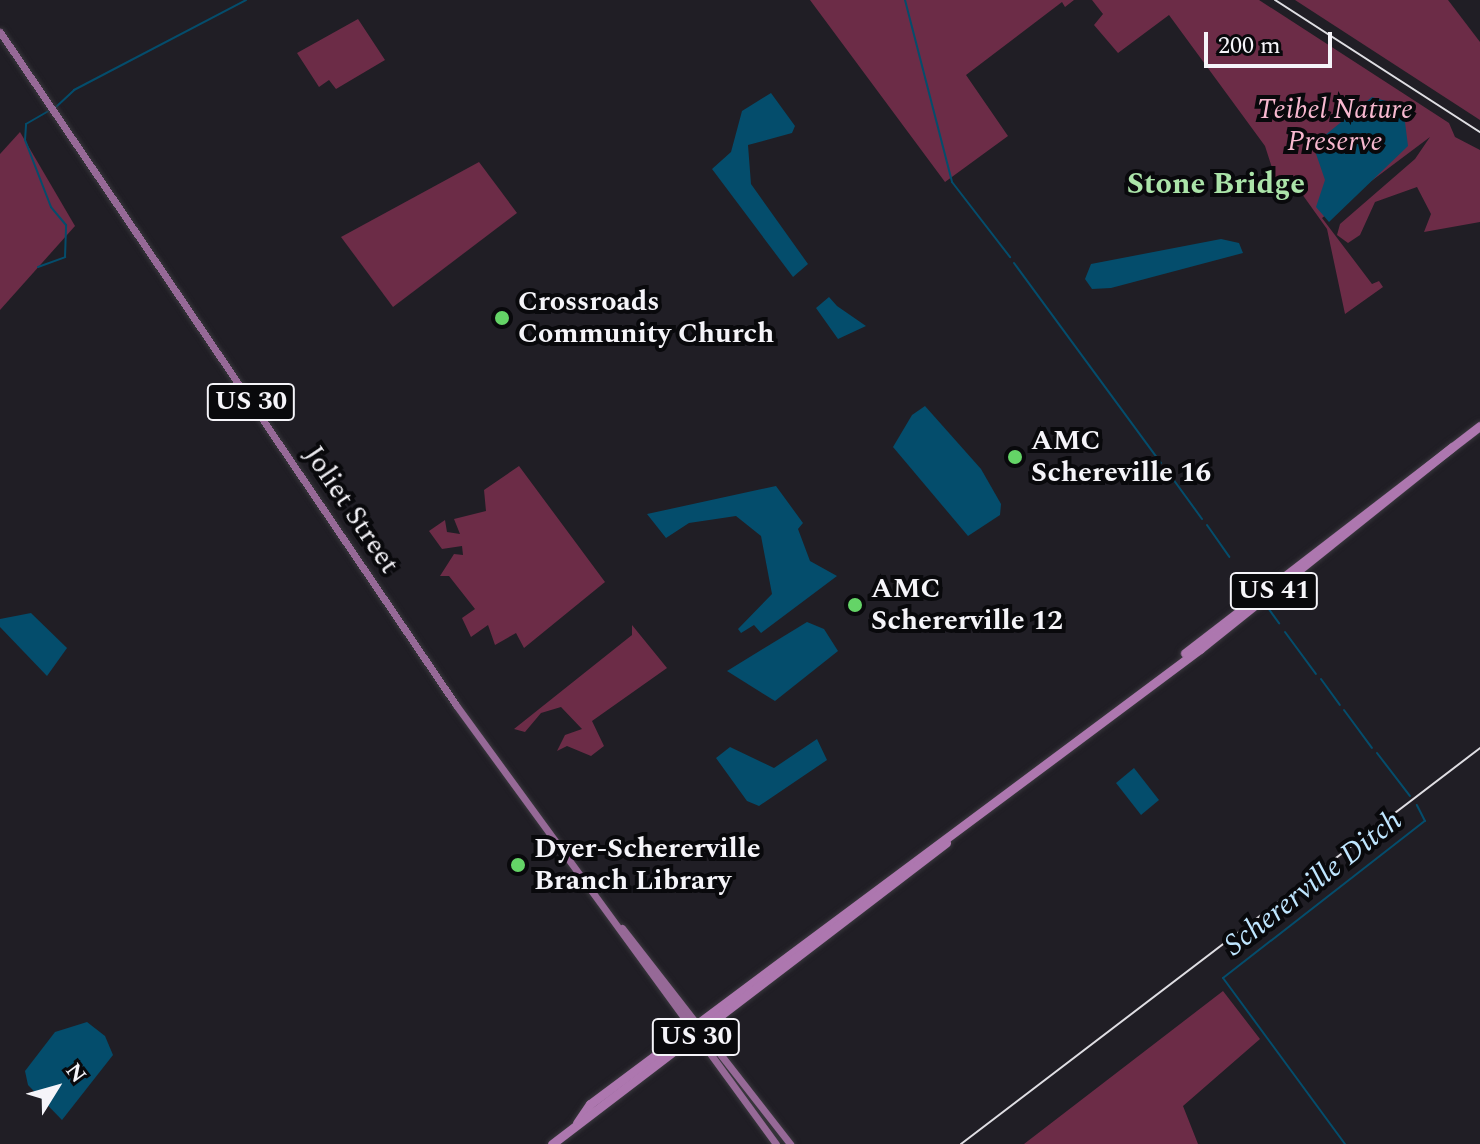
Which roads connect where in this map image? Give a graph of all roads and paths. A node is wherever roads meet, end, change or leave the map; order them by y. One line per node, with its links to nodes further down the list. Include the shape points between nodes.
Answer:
1 (0, 32): 3 (main road, Joliet Street / US 30, via 463,716)
2 (1480, 426): 3 (highway, US 41)
3 (698, 1030): 4 (highway); 5 (highway); 8 (main road, US 30); 9 (main road, US 30)
4 (617, 1084): 5 (highway); 6 (highway, via 581,1112)
5 (603, 1107): 6 (highway)
6 (577, 1123): 7 (highway)
7 (552, 1144)
8 (776, 1144)
9 (790, 1144)

